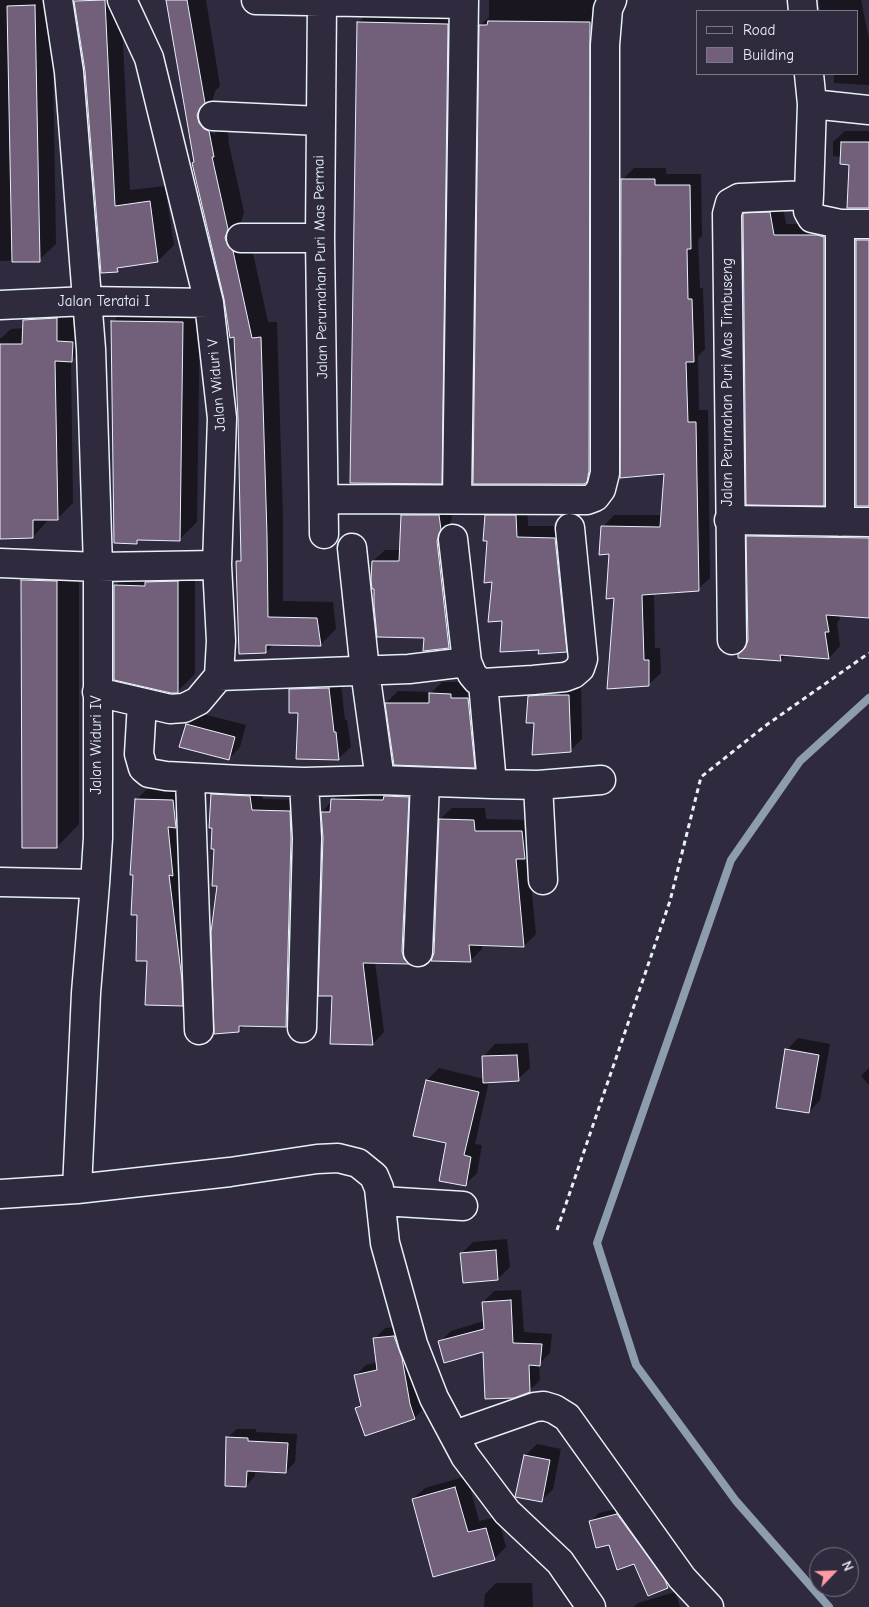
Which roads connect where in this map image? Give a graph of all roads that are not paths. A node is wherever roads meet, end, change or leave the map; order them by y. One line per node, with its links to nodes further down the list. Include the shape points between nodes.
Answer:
1 (58, 0): 17 (street, Jalan Widuri IV, via 69,72)
2 (122, 0): 18 (street, Jalan Widuri V, via 149,58)
3 (256, 0): 5 (street)
4 (612, 0): 21 (street, via 608,9 605,45 605,473 602,488 596,497 587,500)
5 (322, 1): 6 (street); 11 (street, Jalan Perumahan Puri Mas Permai)
6 (464, 2): 21 (street)
7 (809, 75): 8 (street)
8 (812, 104): 9 (street); 12 (street)
9 (869, 110)
10 (213, 116): 11 (street)
11 (320, 121): 16 (street, Jalan Perumahan Puri Mas Permai)
12 (809, 195): 13 (street, via 808,211 812,218); 22 (street, Jalan Perumahan Puri Mas Timbuseng, via 739,198 730,203 727,214)
13 (840, 224): 14 (street); 23 (street)
14 (869, 224)
15 (242, 238): 16 (street)
16 (320, 238): 20 (street, Jalan Perumahan Puri Mas Permai)
17 (87, 301): 18 (street, Jalan Teratai I); 19 (street, Jalan Teratai I); 31 (street, Jalan Widuri IV)
18 (208, 303): 30 (street, Jalan Widuri V, via 222,418)
19 (0, 305)
20 (324, 499): 21 (street); 26 (street, Jalan Perumahan Puri Mas Permai)
21 (457, 499)
22 (729, 520): 23 (street); 32 (street, Jalan Perumahan Puri Mas Timbuseng)
23 (840, 522): 24 (street)
24 (869, 522)
25 (570, 528): 34 (street, via 583,659 580,668 565,677)
26 (324, 534)
27 (453, 539): 34 (street)
28 (352, 548): 33 (street)
29 (0, 563): 31 (street)
30 (217, 565): 31 (street); 35 (street, Jalan Widuri V, via 221,641)
31 (98, 567): 36 (street, Jalan Widuri IV)
32 (732, 640)
33 (365, 671): 34 (street, via 409,669); 35 (street); 39 (street)
34 (475, 673): 43 (street)
35 (219, 676): 37 (street, via 198,701 184,708 170,709)
36 (97, 692): 37 (street); 47 (street, Jalan Widuri IV)
37 (142, 703): 38 (street, via 139,754 143,768 149,774)
38 (190, 778): 41 (street); 50 (street)
39 (380, 780): 41 (street); 42 (street)
40 (601, 780): 44 (street)
41 (304, 782): 49 (street, via 307,838)
42 (425, 782): 43 (street); 48 (street)
43 (492, 784): 44 (street)
44 (538, 785): 45 (street)
45 (543, 880)
46 (0, 882): 47 (street)
47 (96, 884): 51 (street, Jalan Widuri IV, via 86,993)
48 (418, 952)
49 (302, 1028)
50 (200, 1030)
51 (77, 1189): 52 (street); 53 (street, via 338,1158 358,1162 367,1169 374,1176)
52 (0, 1194)
53 (382, 1201): 54 (street); 55 (street, via 385,1243 413,1344 434,1398)
54 (463, 1206)
55 (454, 1435): 56 (street, via 507,1512 560,1562); 57 (street, via 535,1407 554,1409 567,1417 682,1578)
56 (591, 1607)
57 (709, 1607)

